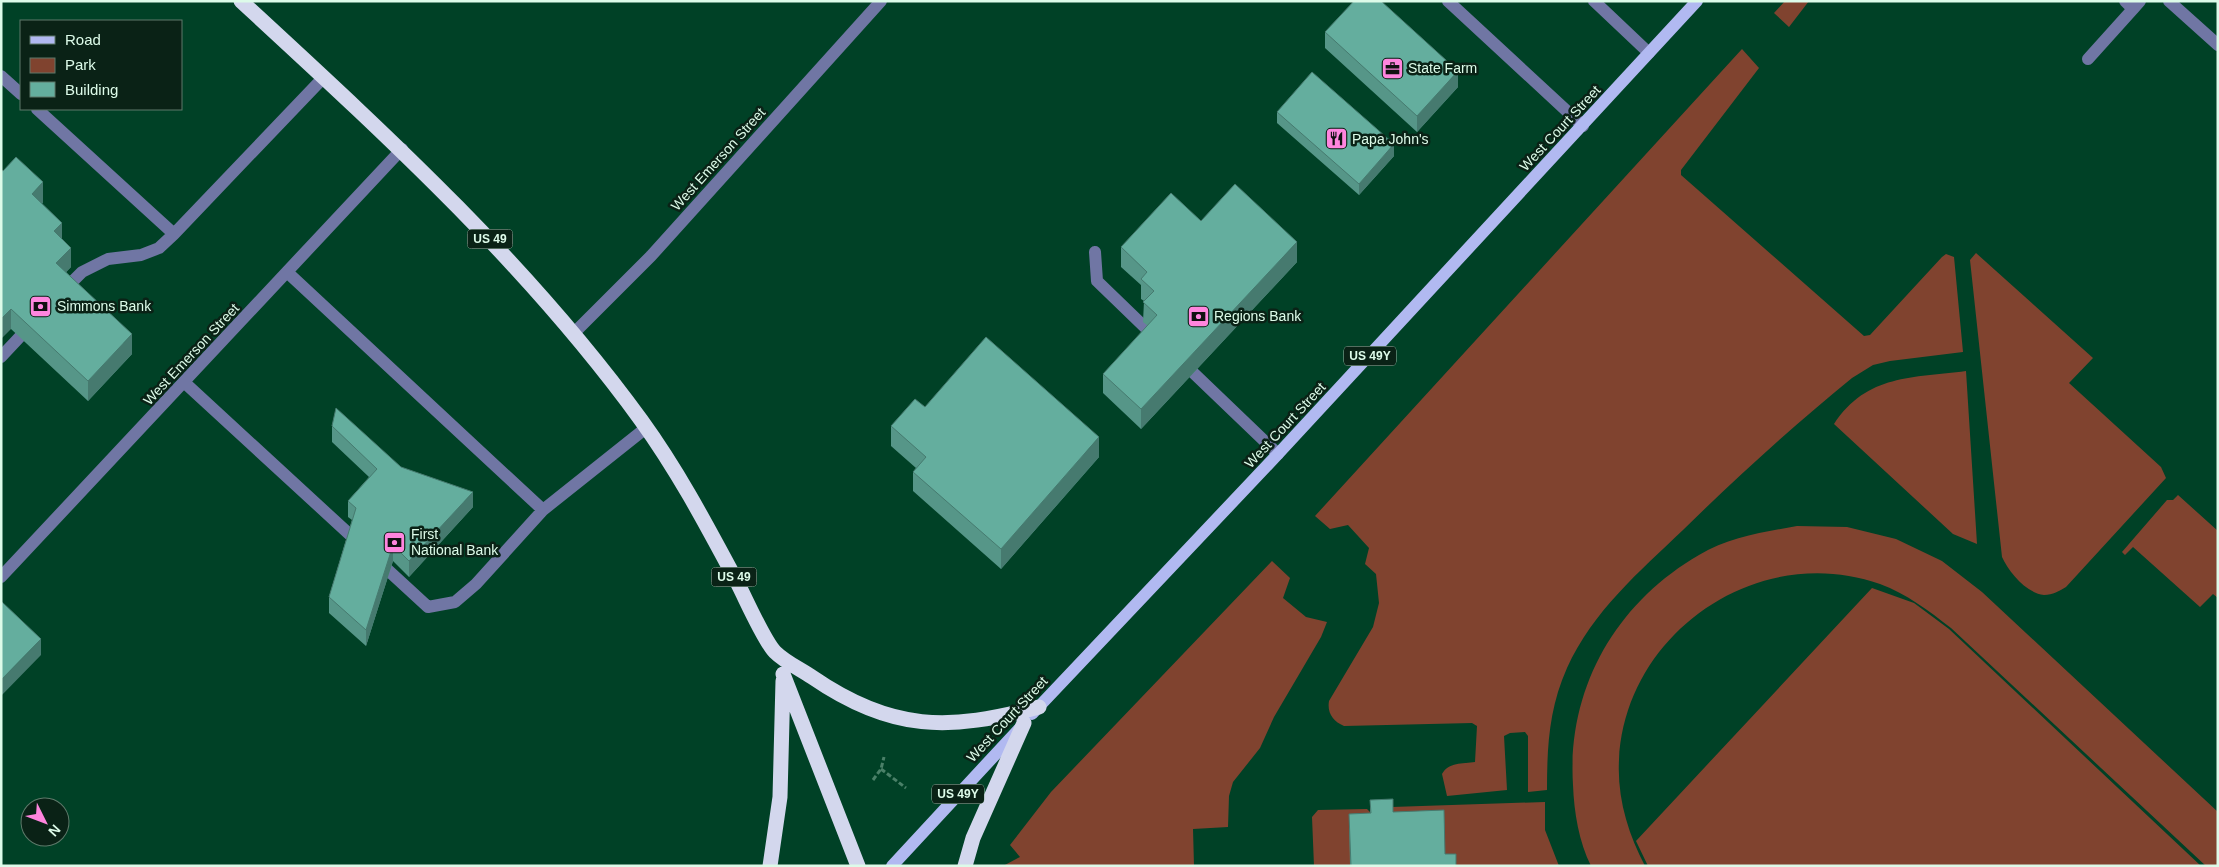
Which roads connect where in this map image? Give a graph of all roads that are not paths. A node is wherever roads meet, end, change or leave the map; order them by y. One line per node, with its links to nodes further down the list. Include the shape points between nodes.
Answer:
1 (241, 1): 12 (highway, US 49)
2 (881, 1): 22 (street, West Emerson Street, via 651,256)
3 (1448, 1): 15 (street)
4 (1594, 1): 9 (street)
5 (1697, 1): 9 (main road, West Court Street / US 49Y)
6 (2169, 1): 8 (street)
7 (2132, 4): 10 (street)
8 (2218, 45)
9 (1649, 53): 15 (main road, West Court Street / US 49Y)
10 (2088, 59)
11 (1, 76): 13 (street)
12 (324, 77): 16 (highway, US 49); 17 (street)
13 (20, 93)
14 (38, 110): 17 (street)
15 (1584, 126): 26 (main road, West Court Street / US 49Y)
16 (402, 149): 19 (street, West Emerson Street); 22 (highway, US 49, via 487,236)
17 (174, 234): 20 (street, via 158,248 140,255 108,259 82,272)
18 (1095, 252): 26 (street, via 1097,281)
19 (287, 272): 24 (street, West Emerson Street); 27 (street)
20 (55, 300)
21 (42, 314): 23 (street)
22 (574, 333): 25 (highway, US 49)
23 (1, 357)
24 (185, 383): 27 (street, via 428,607 455,602 476,584); 28 (street, West Emerson Street)
25 (646, 428): 27 (street); 29 (highway, US 49, via 695,503)
26 (1278, 454): 31 (main road, West Court Street / US 49Y)
27 (542, 510)
28 (1, 577)
29 (774, 651): 30 (main road, US 49); 31 (highway, via 833,691 891,718 942,724 992,720)
30 (783, 674): 33 (highway, via 780,797); 34 (highway, US 49)
31 (1039, 707): 32 (main road, West Court Street / US 49Y)
32 (1024, 723): 35 (main road, West Court Street / US 49Y); 36 (highway)
33 (770, 866)
34 (858, 866)
35 (892, 866)
36 (965, 866)

